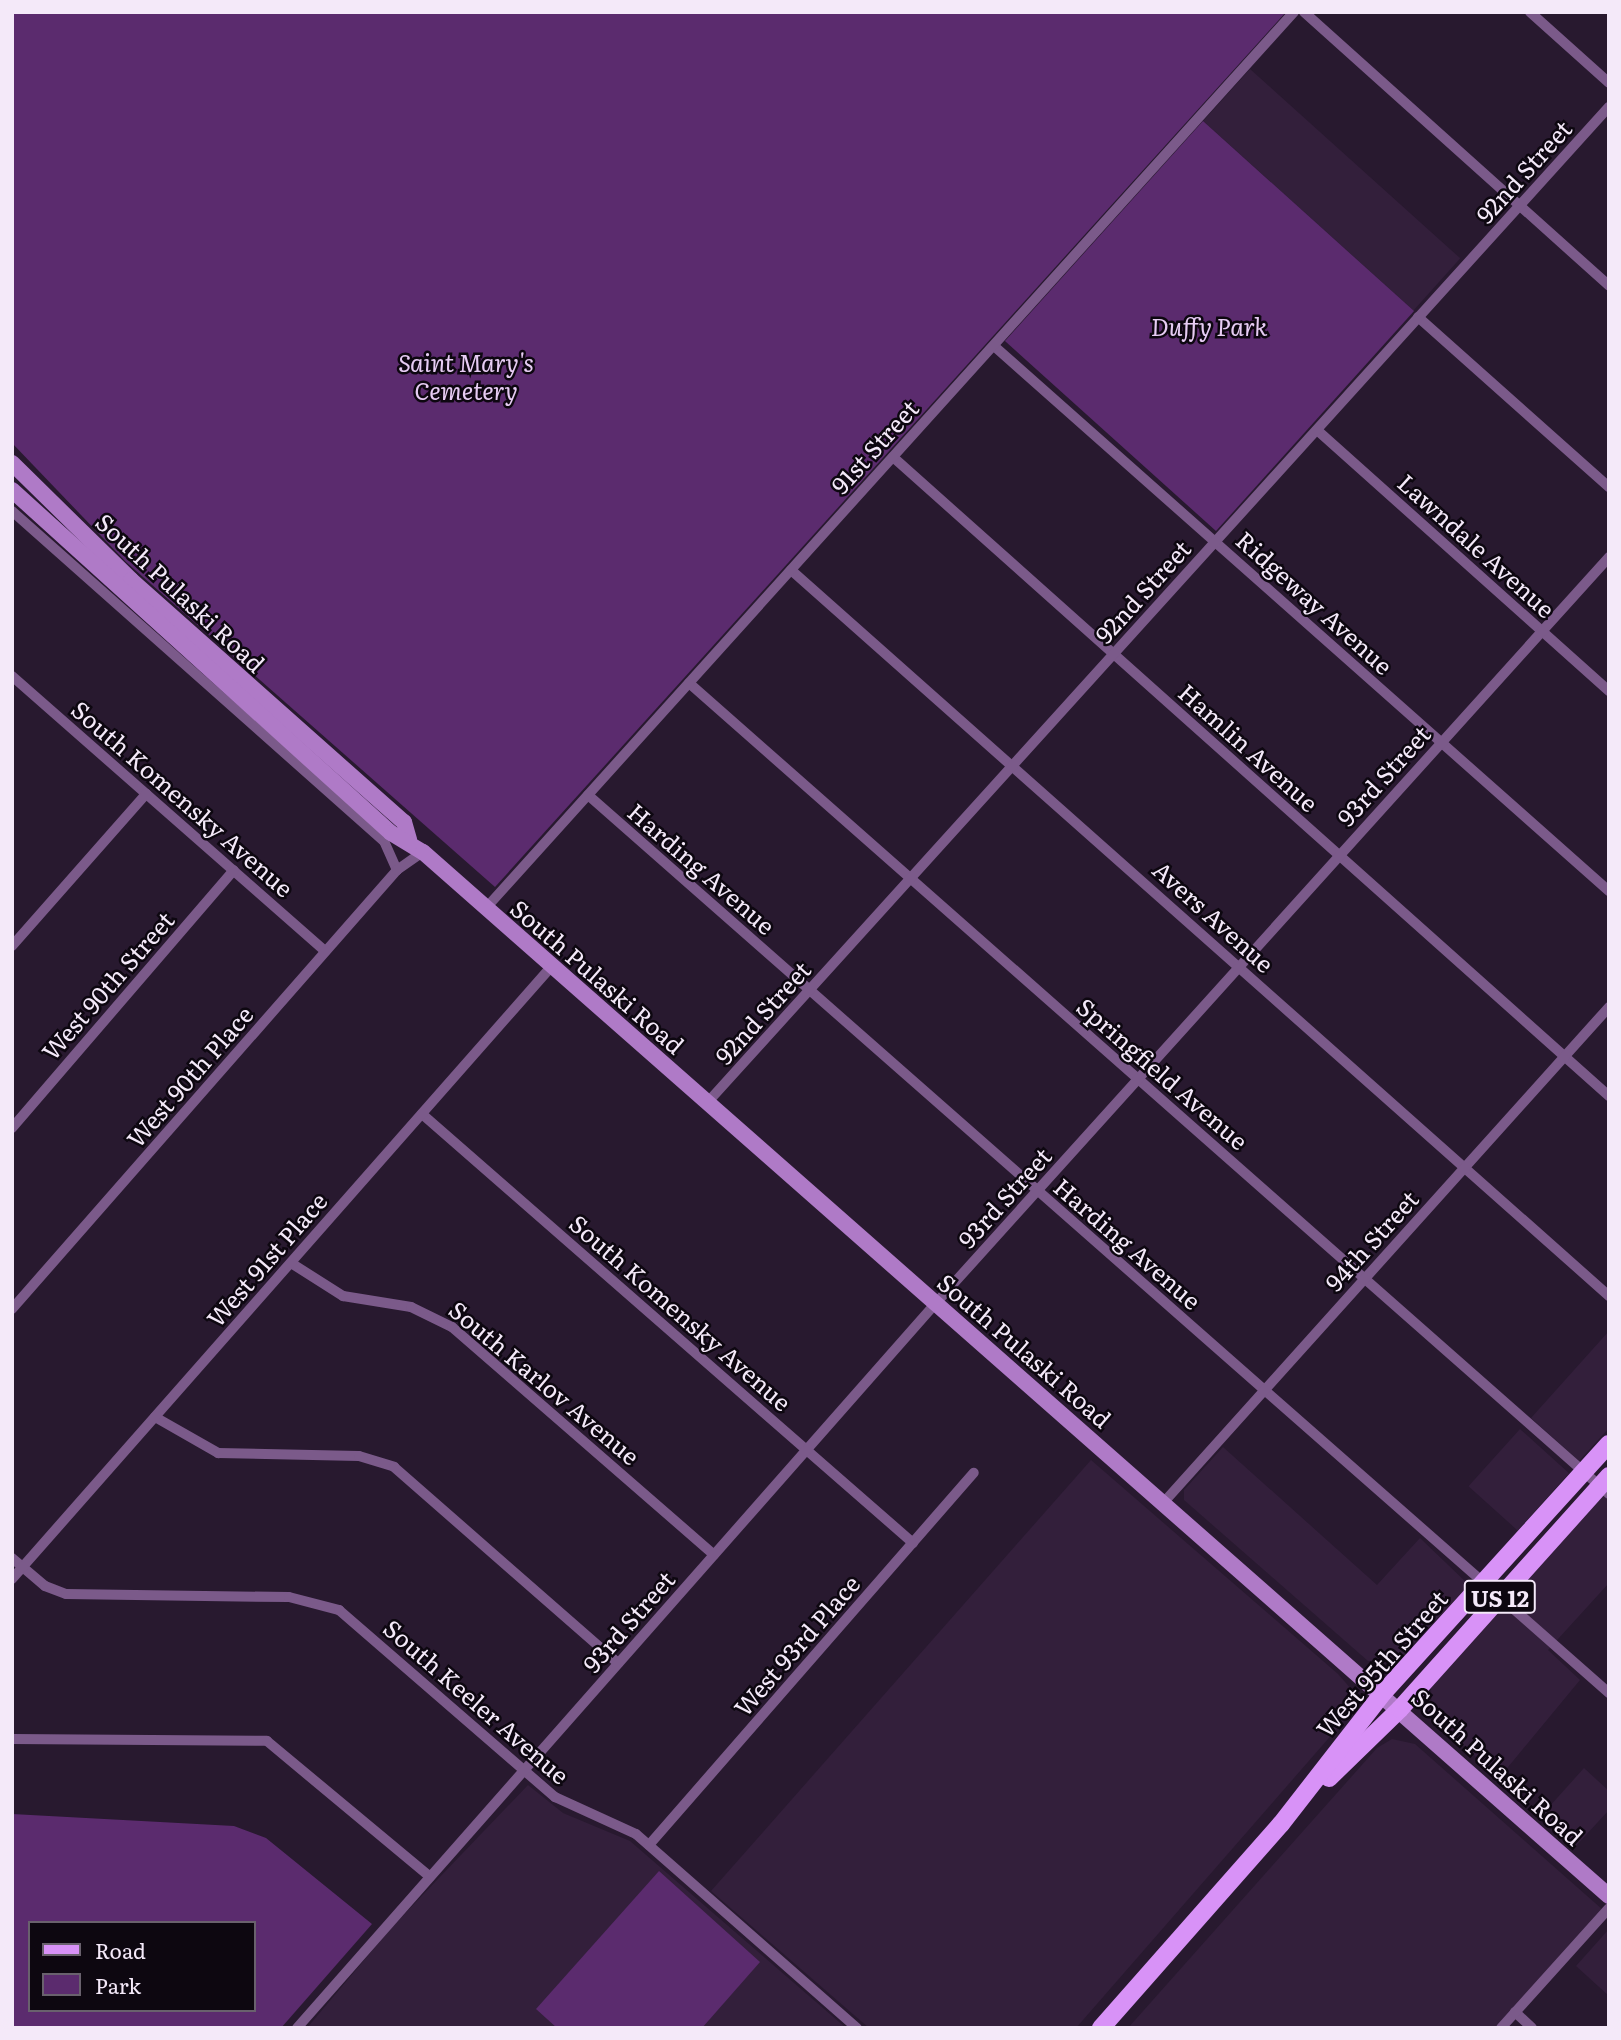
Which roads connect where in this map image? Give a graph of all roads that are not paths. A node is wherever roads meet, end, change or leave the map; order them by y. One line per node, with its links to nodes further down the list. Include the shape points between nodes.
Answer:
1 (1294, 12): 9 (street, 91st Street)
2 (1304, 12): 6 (street)
3 (1530, 12): 4 (street)
4 (1609, 83)
5 (1609, 107): 6 (street, 92nd Street)
6 (1519, 206): 7 (street); 8 (street, 92nd Street)
7 (1609, 286)
8 (1418, 317): 10 (street, 92nd Street); 13 (street)
9 (994, 346): 11 (street, 91st Street); 16 (street, Ridgeway Avenue)
10 (1317, 430): 16 (street, 92nd Street); 19 (street, Lawndale Avenue)
11 (893, 457): 18 (street, 91st Street); 20 (street, Hamlin Avenue)
12 (12, 463): 28 (main road, South Pulaski Road, via 131,580 404,822)
13 (1609, 487)
14 (12, 489): 28 (main road, South Pulaski Road, via 391,833)
15 (12, 511): 32 (street, via 384,841)
16 (1215, 542): 20 (street, 92nd Street); 24 (street, Ridgeway Avenue)
17 (1609, 557): 19 (street, 93rd Street)
18 (791, 570): 22 (street, 91st Street); 25 (street, Avers Avenue)
19 (1542, 631): 23 (street, Lawndale Avenue); 24 (street, 93rd Street)
20 (1114, 654): 25 (street, 92nd Street); 30 (street, Hamlin Avenue)
21 (12, 676): 26 (street, South Komensky Avenue)
22 (689, 683): 27 (street, 91st Street); 33 (street, Springfield Avenue)
23 (1609, 691)
24 (1441, 742): 30 (street, 93rd Street); 34 (street, Ridgeway Avenue)
25 (1013, 766): 33 (street, 92nd Street); 39 (street, Avers Avenue)
26 (146, 794): 31 (street, South Komensky Avenue); 36 (street)
27 (588, 795): 35 (street, 91st Street); 40 (street, Harding Avenue)
28 (409, 840): 29 (main road, South Pulaski Road); 32 (street, West 90th Place)
29 (423, 852): 32 (street, West 90th Place); 35 (main road, South Pulaski Road)
30 (1339, 856): 39 (street, 93rd Street); 42 (street, Hamlin Avenue)
31 (234, 870): 37 (street, South Komensky Avenue); 47 (street, West 90th Street)
32 (397, 870): 37 (street, West 90th Place)
33 (910, 879): 40 (street, 92nd Street); 43 (street, Springfield Avenue)
34 (1609, 891)
35 (486, 908): 38 (main road, South Pulaski Road)
36 (12, 946)
37 (325, 951): 54 (street, West 90th Place)
38 (551, 967): 45 (main road, South Pulaski Road); 46 (street, West 91st Place)
39 (1239, 967): 43 (street, 93rd Street); 48 (street, Avers Avenue)
40 (810, 990): 45 (street, 92nd Street); 49 (street, Harding Avenue)
41 (1609, 1007): 42 (street, 94th Street)
42 (1564, 1056): 44 (street, Hamlin Avenue); 48 (street, 94th Street)
43 (1138, 1079): 49 (street, 93rd Street); 51 (street, Springfield Avenue)
44 (1609, 1096)
45 (707, 1103): 53 (main road, South Pulaski Road)
46 (422, 1114): 50 (street, West 91st Place); 58 (street, South Komensky Avenue)
47 (12, 1128)
48 (1465, 1167): 51 (street, 94th Street); 52 (street, Avers Avenue)
49 (1037, 1191): 53 (street, 93rd Street); 55 (street, Harding Avenue)
50 (291, 1263): 56 (street, West 91st Place); 64 (street, South Karlov Avenue, via 343,1296 411,1307 453,1327)
51 (1364, 1279): 55 (street, 94th Street); 59 (street, Springfield Avenue)
52 (1609, 1296)
53 (936, 1303): 58 (street, 93rd Street); 62 (main road, South Pulaski Road)
54 (12, 1310)
55 (1264, 1390): 62 (street, 94th Street); 68 (street, Harding Avenue)
56 (155, 1417): 66 (street, West 91st Place); 70 (street, via 218,1453 359,1456 394,1467)
57 (1609, 1444): 59 (main road, West 95th Street / US 12)
58 (807, 1450): 63 (street, South Komensky Avenue); 64 (street, 93rd Street)
59 (1584, 1472): 61 (street, Springfield Avenue); 68 (main road, West 95th Street / US 12)
60 (974, 1473): 63 (street, West 93rd Place)
61 (1606, 1485): 69 (main road, West 95th Street / US 12)
62 (1164, 1502): 71 (main road, South Pulaski Road)
63 (913, 1543): 77 (street, West 93rd Place)
64 (713, 1555): 70 (street, 93rd Street)
65 (12, 1558): 66 (street, South Keeler Avenue)
66 (22, 1567): 67 (street, West 91st Place); 75 (street, South Keeler Avenue, via 45,1586 80,1596 289,1597 328,1605)
67 (12, 1579)
68 (1483, 1583): 69 (street, Harding Avenue); 71 (main road, West 95th Street / US 12)
69 (1500, 1598): 72 (street, Harding Avenue, via 1556,1642); 73 (main road, West 95th Street / US 12)
70 (618, 1663): 75 (street, 93rd Street)
71 (1383, 1693): 73 (main road, South Pulaski Road); 76 (main road, West 95th Street / US 12)
72 (1609, 1693)
73 (1400, 1709): 76 (main road, West 95th Street / US 12); 79 (main road, South Pulaski Road)
74 (12, 1739): 78 (street, via 267,1741)
75 (524, 1770): 77 (street, South Keeler Avenue, via 562,1802); 78 (street, 93rd Street)
76 (1281, 1824): 84 (main road, West 95th Street / US 12)
77 (649, 1845): 83 (street, South Keeler Avenue)
78 (430, 1877): 82 (street, 93rd Street)
79 (1609, 1896)
80 (1609, 1908): 81 (street)
81 (1515, 2012): 85 (street); 86 (street)
82 (297, 2028)
83 (857, 2028)
84 (1101, 2028)
85 (1502, 2028)
86 (1532, 2028)

